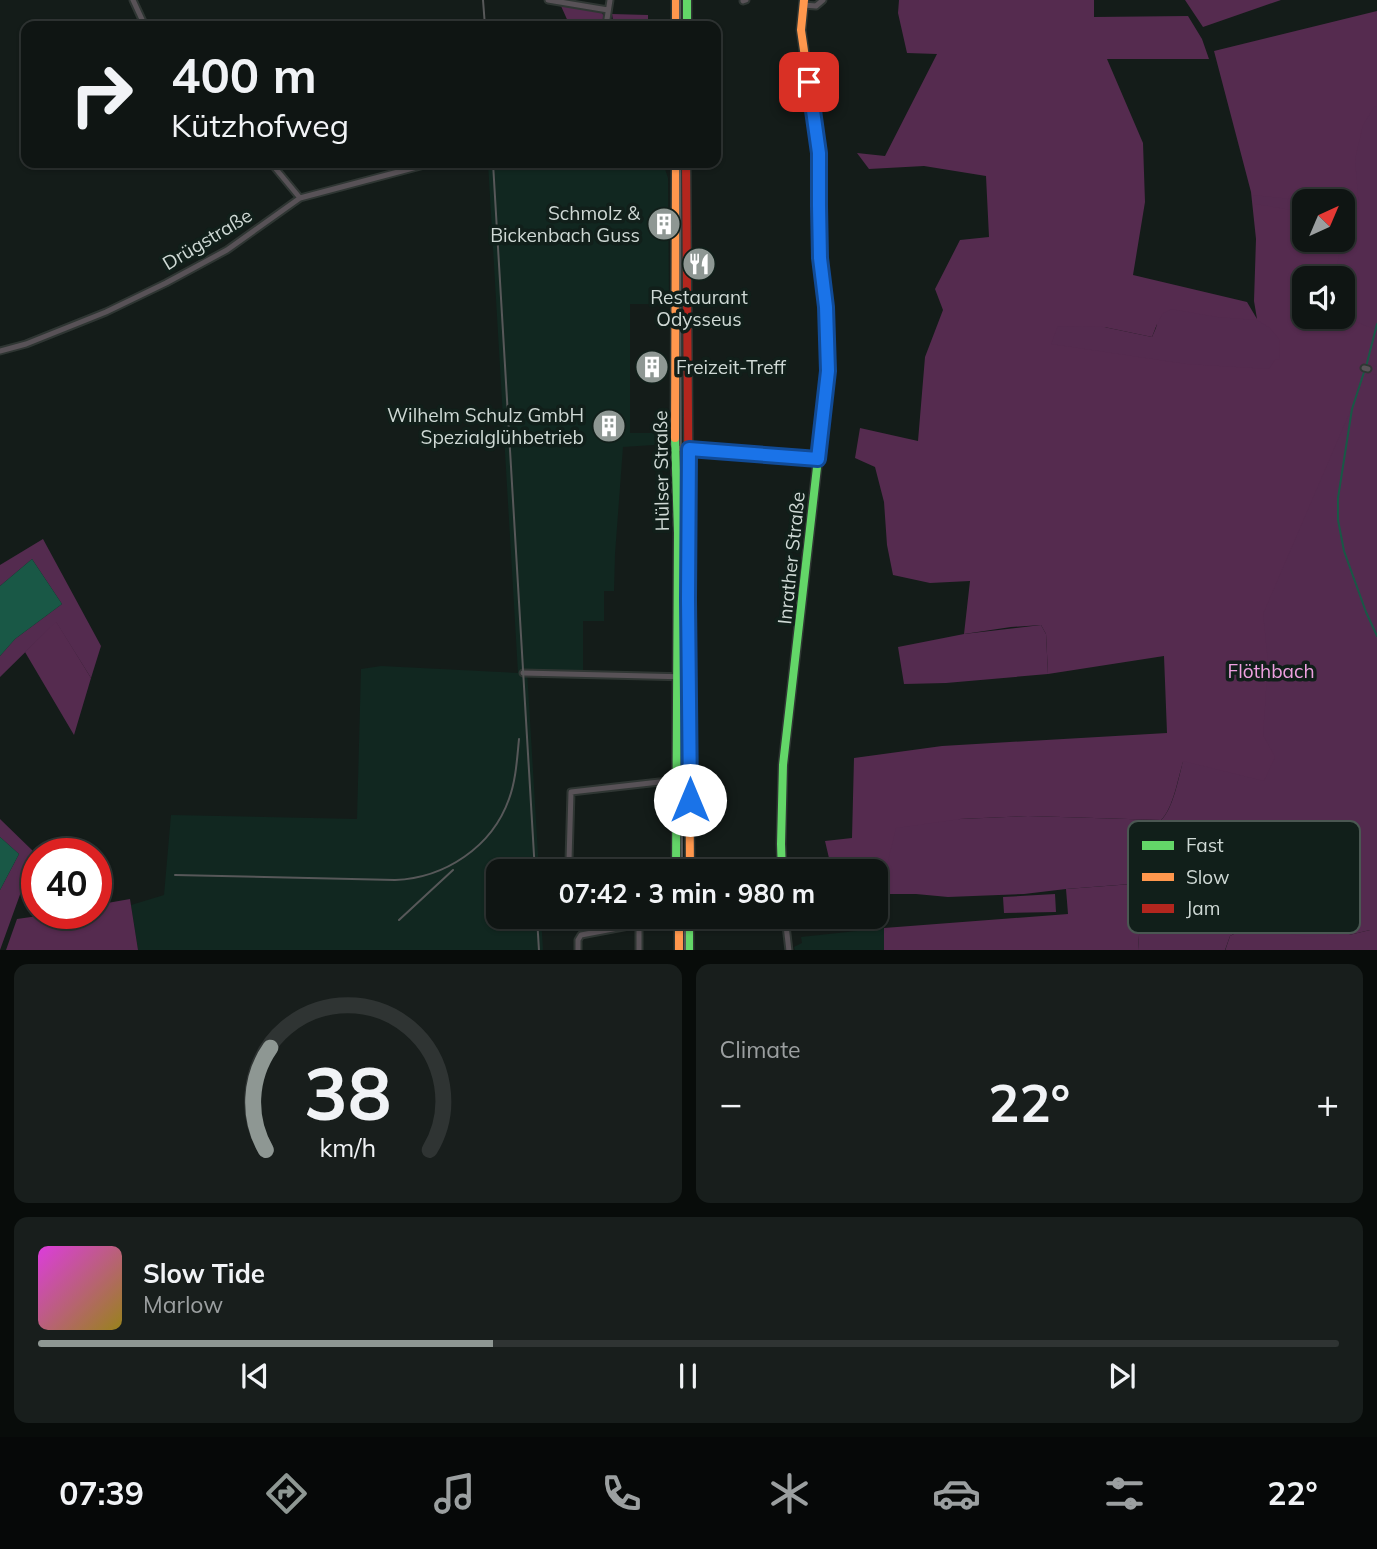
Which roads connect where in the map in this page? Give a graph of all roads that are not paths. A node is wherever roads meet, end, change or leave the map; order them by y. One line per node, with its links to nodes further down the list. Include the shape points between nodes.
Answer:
1 (133, 0): 9 (street)
2 (548, 0): 8 (street)
3 (610, 0): 8 (street)
4 (676, 0): 11 (street)
5 (687, 0): 12 (street)
6 (823, 0): 7 (street, via 816,6)
7 (804, 2): 21 (street, Inrather Straße, via 801,30 819,153 828,371)
8 (608, 10): 10 (street)
9 (143, 21)
10 (608, 21)
11 (676, 21)
12 (687, 21)
13 (275, 168): 17 (street)
14 (413, 168): 17 (street, Drügstraße)
15 (676, 168): 19 (street, Hülser Straße)
16 (686, 168): 20 (street, Hülser Straße)
17 (300, 198): 18 (street, Drügstraße, via 227,250 166,283 106,312)
18 (0, 351)
19 (675, 448): 20 (street); 23 (street, Hülser Straße)
20 (689, 449): 21 (street); 24 (street, Hülser Straße)
21 (818, 459): 29 (street, Inrather Straße, via 783,765)
22 (523, 673): 23 (street)
23 (677, 677): 24 (street); 25 (street, Hülser Straße)
24 (690, 677): 28 (street, Hülser Straße)
25 (677, 780): 26 (street, via 570,792); 27 (street, Hülser Straße)
26 (569, 859)
27 (676, 859)
28 (690, 859)
29 (782, 859)
30 (613, 929): 35 (street, via 581,935)
31 (639, 929): 36 (street)
32 (679, 929): 37 (street)
33 (689, 929): 38 (street)
34 (786, 929): 39 (street)
35 (578, 950)
36 (639, 950)
37 (679, 950)
38 (689, 950)
39 (789, 950)

